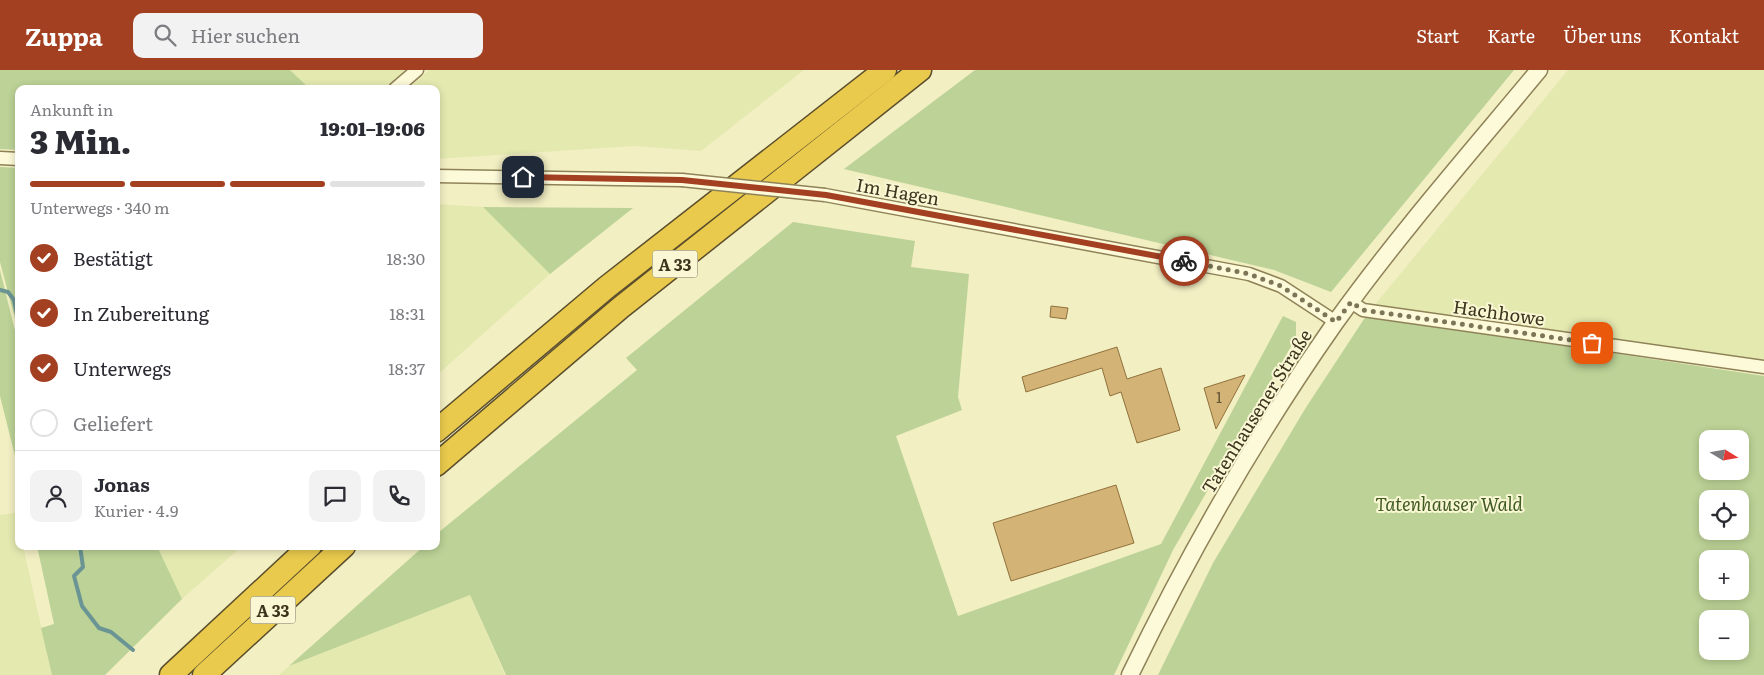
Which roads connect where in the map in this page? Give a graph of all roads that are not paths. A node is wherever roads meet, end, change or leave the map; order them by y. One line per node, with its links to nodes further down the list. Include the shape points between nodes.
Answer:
1 (417, 70): 5 (street)
2 (885, 70): 12 (highway, A 33, via 607,287)
3 (920, 70): 13 (highway, A 33, via 620,308)
4 (1539, 70): 9 (street, Tatenhausener Straße)
5 (400, 85)
6 (0, 158): 7 (street)
7 (15, 159)
8 (440, 176): 10 (street, Im Hagen, bridge, via 682,180 826,195 1249,274 1281,286)
9 (1351, 302): 10 (street, Tatenhausener Straße); 11 (street, Hachhowe, via 1363,310)
10 (1336, 322): 18 (street, Tatenhausener Straße, via 1283,399 1191,554)
11 (1764, 367)
12 (440, 429)
13 (440, 461)
14 (306, 550): 16 (highway, A 33)
15 (340, 550): 17 (highway, A 33)
16 (171, 675)
17 (204, 675)
18 (1130, 675)

